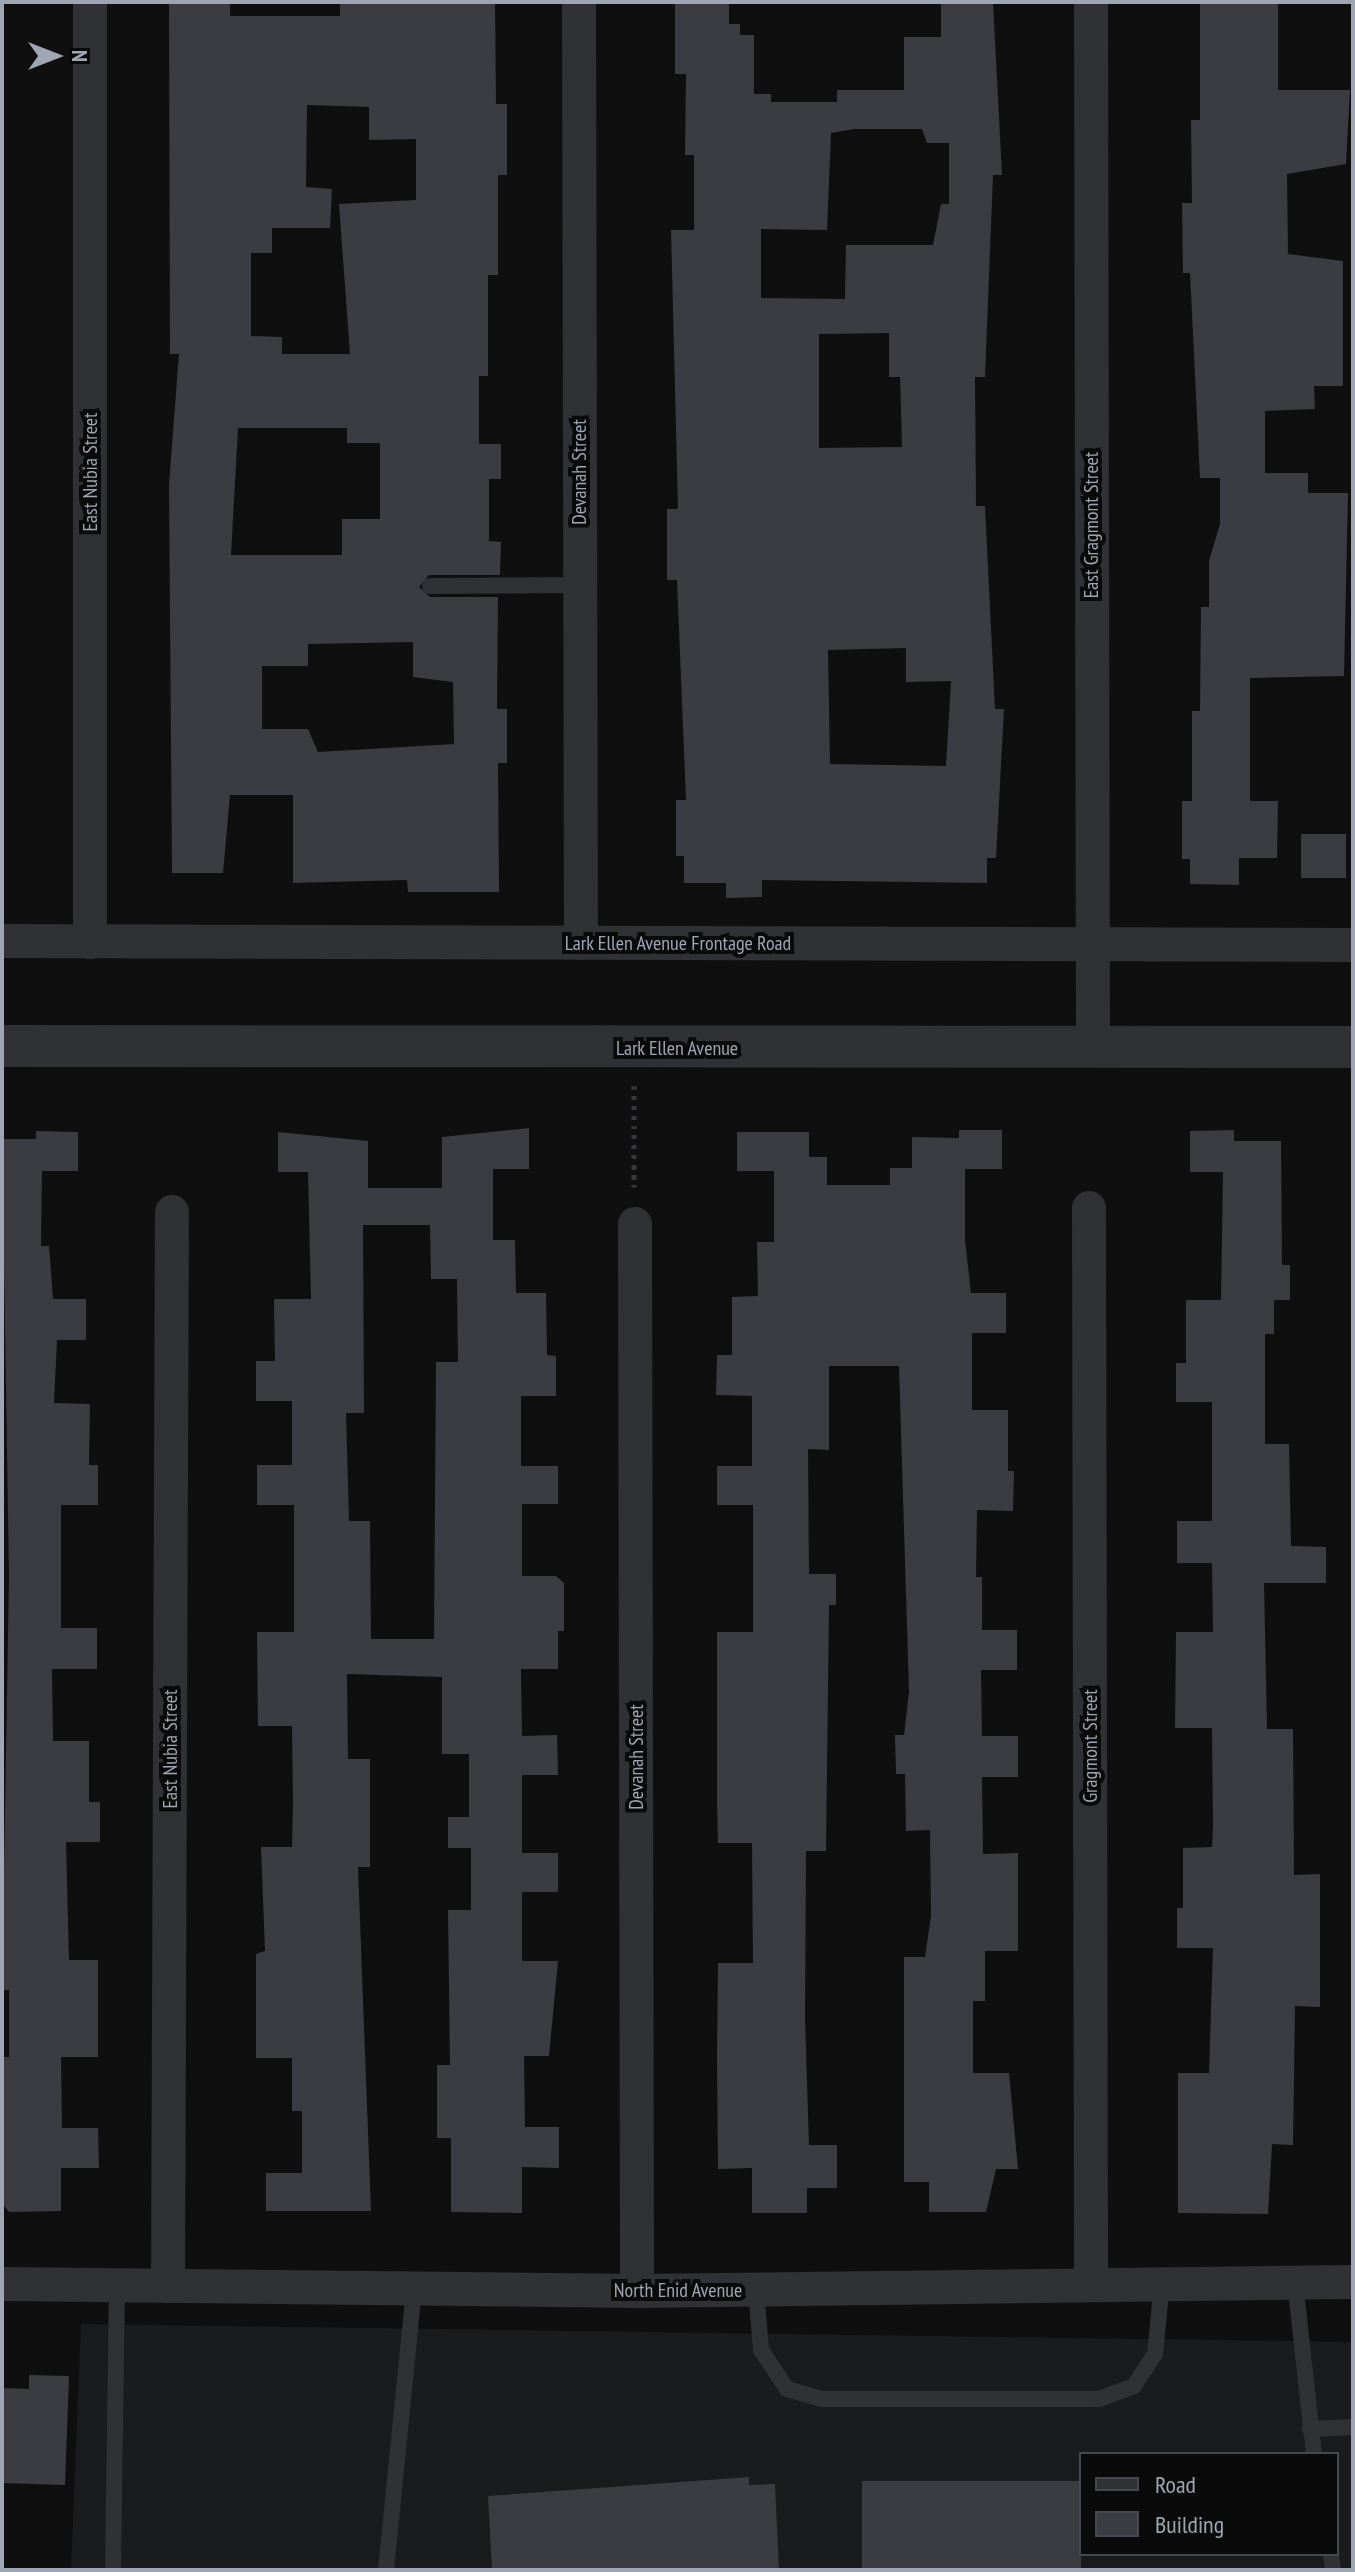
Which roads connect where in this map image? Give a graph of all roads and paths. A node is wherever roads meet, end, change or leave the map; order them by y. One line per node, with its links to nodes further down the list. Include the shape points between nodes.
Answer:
1 (90, 2): 7 (street, East Nubia Street)
2 (579, 2): 4 (street, Devanah Street)
3 (1091, 2): 8 (street, East Gragmont Street)
4 (579, 585): 5 (lane); 9 (street, Devanah Street)
5 (430, 586)
6 (2, 941): 7 (street, Lark Ellen Avenue Frontage Road)
7 (90, 942): 9 (street, Lark Ellen Avenue Frontage Road)
8 (1091, 942): 9 (street, Lark Ellen Avenue Frontage Road); 10 (street, Lark Ellen Avenue Frontage Road); 14 (street, East Gragmont Street)
9 (581, 943)
10 (1353, 945)
11 (2, 1046): 13 (street, Lark Ellen Avenue)
12 (1353, 1047): 14 (street, Lark Ellen Avenue)
13 (634, 1048): 14 (street, Lark Ellen Avenue); 17 (path)
14 (1093, 1048)
15 (1089, 1208): 20 (street, Gragmont Street)
16 (172, 1212): 24 (street, East Nubia Street)
17 (635, 1224): 27 (street, Devanah Street)
18 (1295, 2282): 19 (street, North Enid Avenue); 21 (street, North Enid Avenue); 29 (lane)
19 (1353, 2282)
20 (1091, 2283): 21 (street, North Enid Avenue); 26 (street, North Enid Avenue)
21 (1162, 2283): 26 (lane, via 1155,2354 1134,2386 1099,2399 823,2399 787,2389 761,2350)
22 (2, 2284): 23 (street, North Enid Avenue)
23 (117, 2285): 24 (street, North Enid Avenue); 31 (lane)
24 (168, 2286): 25 (street, North Enid Avenue)
25 (414, 2288): 27 (street, North Enid Avenue); 32 (lane)
26 (756, 2289): 27 (street, North Enid Avenue)
27 (637, 2291)
28 (1353, 2427): 29 (lane)
29 (1310, 2429): 30 (lane)
30 (1314, 2452)
31 (113, 2570)
32 (386, 2570)

